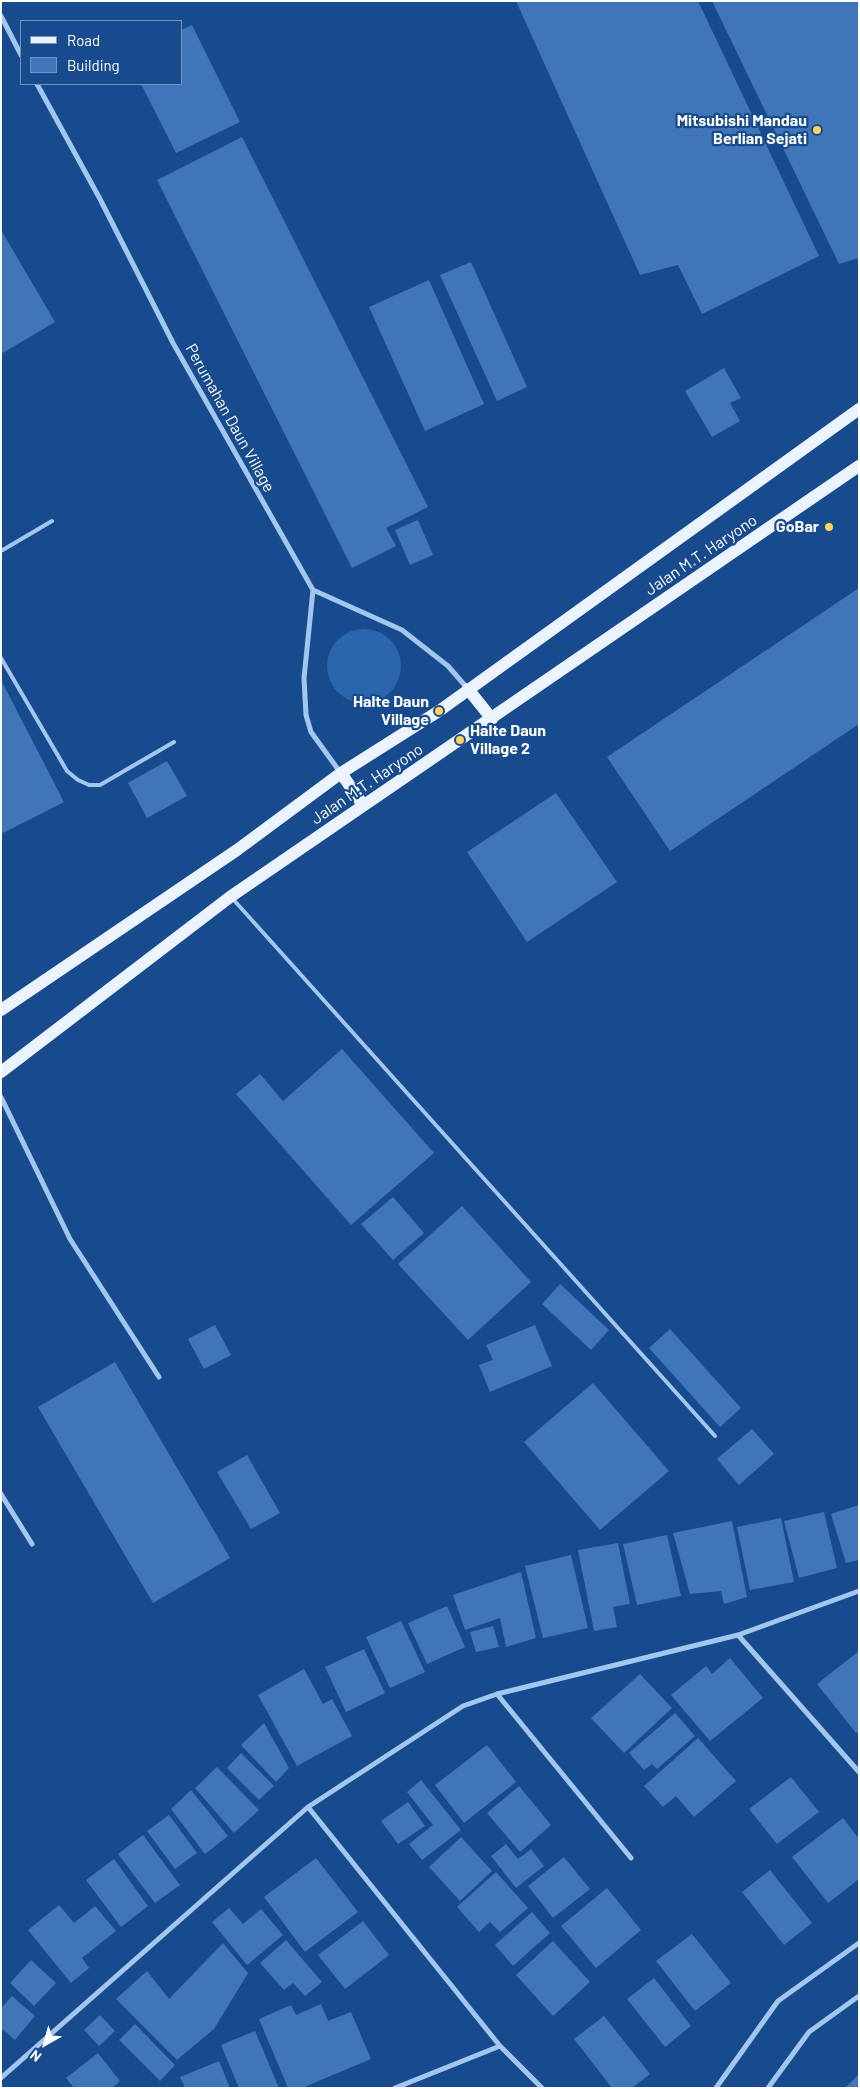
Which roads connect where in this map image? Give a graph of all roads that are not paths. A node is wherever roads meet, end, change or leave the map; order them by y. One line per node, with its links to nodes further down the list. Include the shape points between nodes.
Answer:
1 (1, 16): 2 (street)
2 (20, 53)
3 (38, 85): 8 (street, Perumahan Daun Village, via 173,343)
4 (859, 409): 10 (main road, Jalan M.T. Haryono)
5 (859, 466): 11 (main road, Jalan M.T. Haryono)
6 (52, 521): 7 (lane)
7 (1, 551)
8 (313, 590): 10 (street, via 402,630 448,666); 13 (street, via 304,678 306,716 312,732)
9 (1, 658): 12 (lane, via 67,771 78,780 100,785)
10 (468, 689): 11 (main road); 13 (main road, Jalan M.T. Haryono)
11 (492, 719): 14 (main road, Jalan M.T. Haryono)
12 (174, 742)
13 (341, 773): 14 (main road); 16 (main road, Jalan M.T. Haryono, via 236,850)
14 (363, 805): 15 (main road, Jalan M.T. Haryono)
15 (230, 897): 17 (main road, Jalan M.T. Haryono); 20 (lane)
16 (1, 1010)
17 (1, 1072)
18 (1, 1097): 19 (street, via 70,1239)
19 (158, 1377)
20 (715, 1436)
21 (1, 1494): 22 (street)
22 (32, 1544)
23 (859, 1591): 24 (street)
24 (738, 1635): 25 (street); 26 (street)
25 (497, 1694): 27 (street, via 463,1706); 28 (street)
26 (859, 1772)
27 (308, 1807): 31 (street); 32 (street)
28 (631, 1858)
29 (859, 1943): 35 (street, via 778,2001)
30 (859, 1996): 36 (street, via 809,2032)
31 (500, 2046): 33 (street); 34 (street)
32 (1, 2078)
33 (395, 2088)
34 (542, 2088)
35 (716, 2088)
36 (768, 2088)

